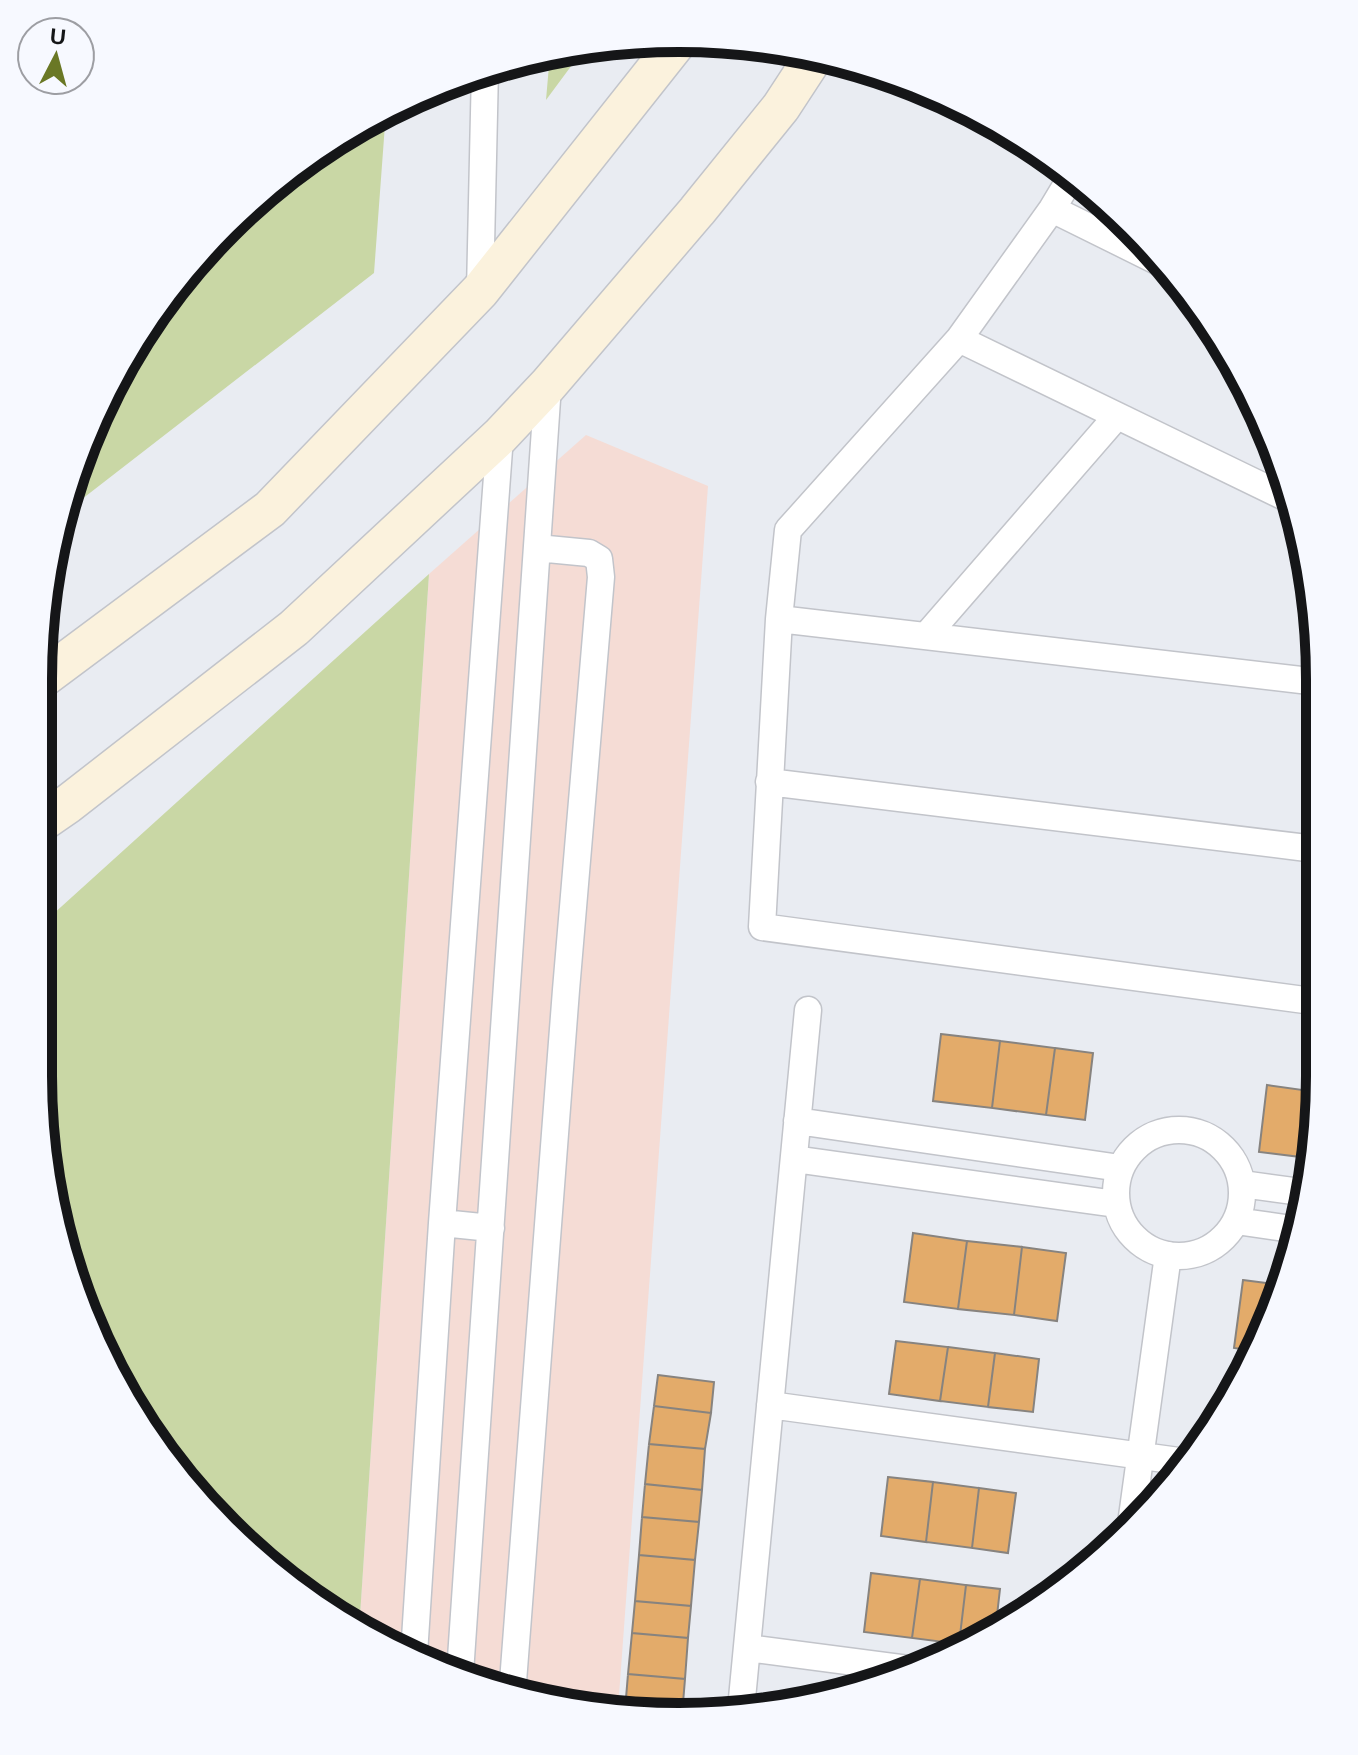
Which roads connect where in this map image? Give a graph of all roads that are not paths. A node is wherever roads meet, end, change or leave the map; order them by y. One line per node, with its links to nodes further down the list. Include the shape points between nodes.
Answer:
1 (669, 52): 7 (street)
2 (808, 66): 9 (street, via 725,176)
3 (485, 83): 7 (street)
4 (1066, 186): 5 (street)
5 (1052, 209): 6 (street); 8 (street)
6 (1135, 250)
7 (480, 291): 16 (street, via 270,509)
8 (959, 339): 10 (street); 14 (street, via 788,530)
9 (548, 385): 11 (street); 13 (street)
10 (1117, 416): 12 (street); 15 (street)
11 (500, 436): 19 (street, via 294,628); 30 (street)
12 (1278, 494)
13 (537, 548): 31 (street); 42 (street, via 589,553 599,559 601,577)
14 (779, 619): 15 (street); 18 (street)
15 (926, 636): 17 (street)
16 (52, 671)
17 (1306, 681)
18 (769, 782): 20 (street); 21 (street, via 762,927)
19 (52, 814)
20 (1306, 848)
21 (1306, 1000)
22 (808, 1010): 23 (street)
23 (797, 1121): 24 (street); 25 (street)
24 (794, 1159): 28 (street); 34 (street)
25 (1120, 1168): 26 (street, via 1140,1142 1171,1129 1212,1140 1229,1154); 28 (street)
26 (1242, 1184): 27 (street); 29 (street)
27 (1295, 1191)
28 (1116, 1204): 33 (street, via 1126,1228 1144,1246)
29 (1236, 1221): 32 (street); 33 (street, via 1219,1242 1195,1254)
30 (442, 1223): 31 (street); 38 (street)
31 (491, 1228): 40 (street)
32 (1287, 1228)
33 (1168, 1255): 35 (street)
34 (770, 1405): 35 (street); 39 (street)
35 (1141, 1455): 36 (street); 37 (street)
36 (1174, 1460)
37 (1134, 1507)
38 (415, 1644)
39 (747, 1648): 41 (street); 43 (street)
40 (461, 1664)
41 (890, 1667)
42 (513, 1681)
43 (742, 1700)

